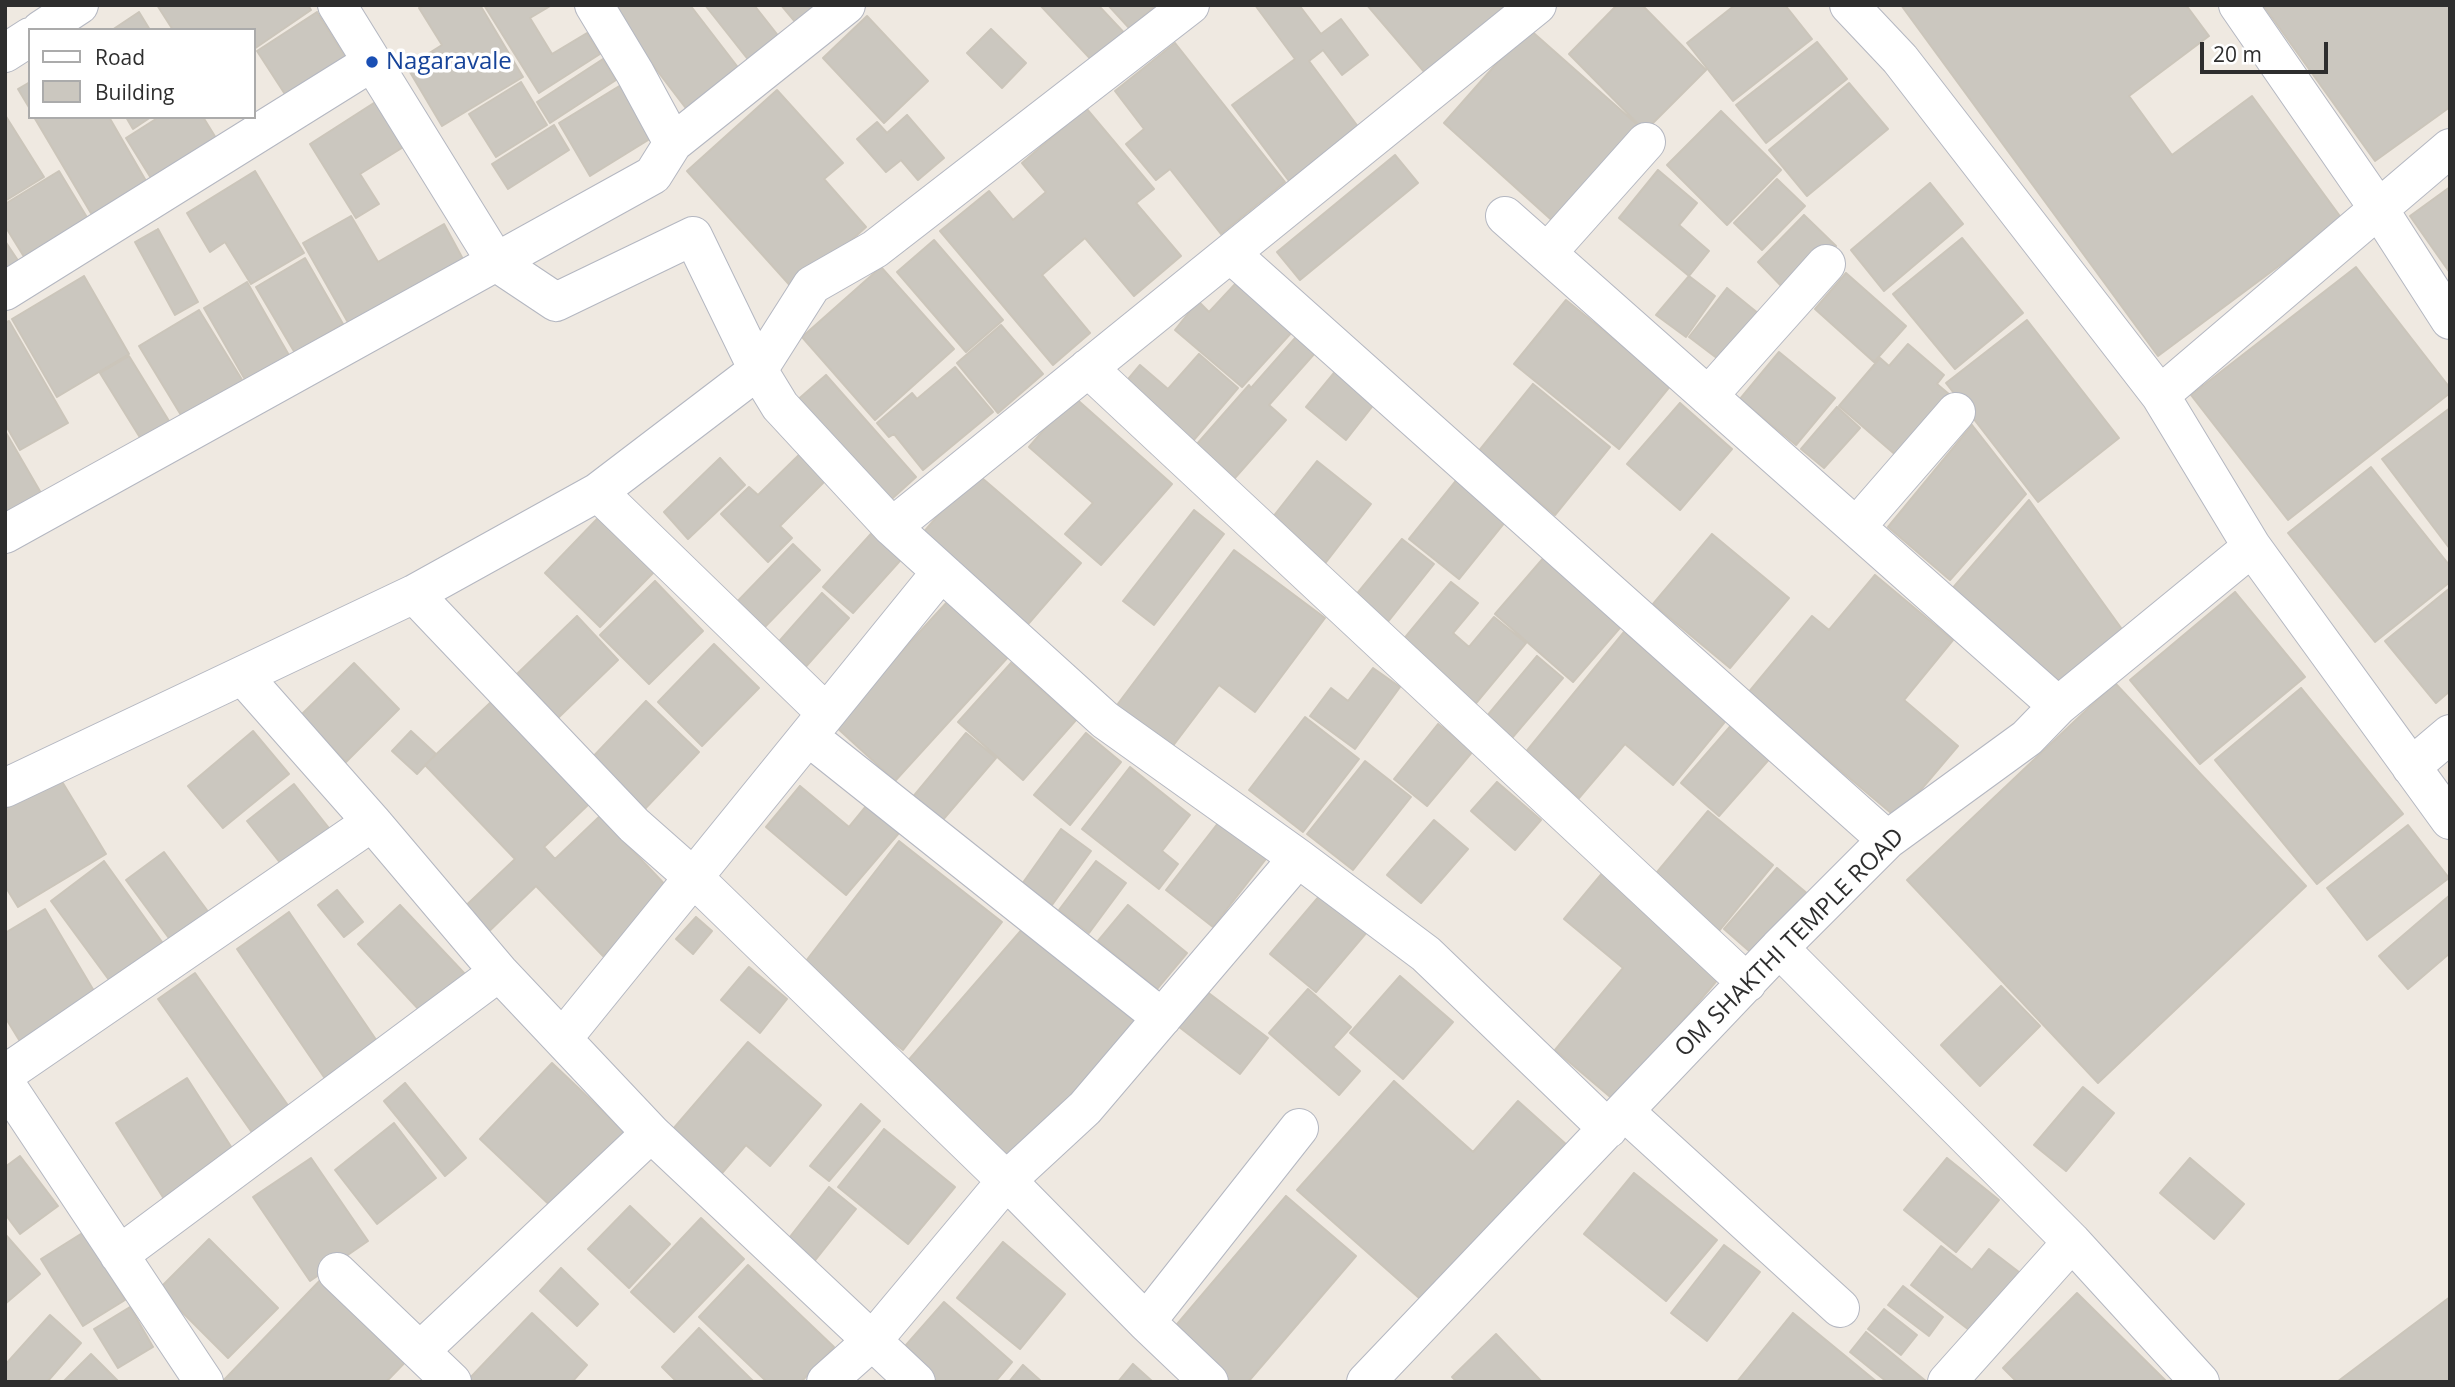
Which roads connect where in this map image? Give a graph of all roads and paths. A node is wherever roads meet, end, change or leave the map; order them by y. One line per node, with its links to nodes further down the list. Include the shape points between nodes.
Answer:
1 (79, 5): 9 (street)
2 (337, 5): 12 (street)
3 (594, 5): 14 (street)
4 (846, 5): 14 (street)
5 (1190, 5): 25 (street, via 875,249 812,285)
6 (1537, 5): 19 (street)
7 (1849, 5): 26 (street, via 1900,59)
8 (2238, 5): 16 (street)
9 (44, 28)
10 (28, 38): 11 (street)
11 (5, 53)
12 (372, 62): 20 (street); 22 (street)
13 (1646, 142): 18 (street)
14 (673, 143): 20 (street, via 653,176)
15 (2450, 148): 16 (street)
16 (2378, 208): 23 (street); 26 (street)
17 (1505, 216): 18 (street)
18 (1548, 253): 27 (street)
19 (1231, 254): 24 (street); 44 (street)
20 (496, 262): 25 (street, via 556,302 693,236); 32 (street)
21 (1826, 264): 27 (street)
22 (5, 291)
23 (2450, 320)
24 (1088, 368): 30 (street); 49 (street)
25 (758, 370): 29 (street); 30 (street, via 780,406)
26 (2160, 395): 33 (street)
27 (1708, 396): 31 (street)
28 (1956, 412): 31 (street)
29 (598, 492): 35 (street); 38 (street)
30 (892, 527): 34 (street)
31 (1856, 527): 37 (street)
32 (5, 534)
33 (2252, 547): 37 (street, OM SHAKTHI TEMPLE ROAD); 40 (street)
34 (941, 572): 38 (street); 45 (street, via 1105,720)
35 (414, 594): 36 (street); 46 (street, via 634,825)
36 (243, 676): 41 (street); 43 (street)
37 (2058, 706): 44 (street, OM SHAKTHI TEMPLE ROAD, via 2027,738)
38 (818, 725): 46 (street); 50 (street)
39 (2450, 734): 40 (street)
40 (2411, 766): 42 (street)
41 (5, 788)
42 (2450, 820)
43 (372, 822): 48 (street); 52 (street)
44 (1887, 840): 47 (street, OM SHAKTHI TEMPLE ROAD)
45 (1298, 858): 50 (street); 54 (street, via 1426,954)
46 (694, 878): 51 (street); 57 (street)
47 (1779, 948): 49 (street, OM SHAKTHI TEMPLE ROAD); 58 (street)
48 (499, 972): 51 (street); 59 (street)
49 (1747, 983): 54 (street, OM SHAKTHI TEMPLE ROAD)
50 (1162, 1018): 57 (street, via 1085,1108)
51 (563, 1038): 56 (street)
52 (5, 1074)
53 (5, 1083): 59 (street)
54 (1616, 1120): 61 (street); 70 (street, OM SHAKTHI TEMPLE ROAD)
55 (1299, 1128): 62 (street)
56 (651, 1133): 63 (street); 64 (street)
57 (1006, 1181): 62 (street); 63 (street)
58 (2072, 1242): 71 (street); 72 (street)
59 (120, 1255): 65 (street)
60 (337, 1272): 64 (street)
61 (1840, 1308)
62 (1146, 1322): 69 (street)
63 (872, 1341): 67 (street); 68 (street)
64 (420, 1351): 66 (street)
65 (204, 1382)
66 (452, 1382)
67 (826, 1382)
68 (916, 1382)
69 (1209, 1382)
70 (1366, 1382)
71 (1947, 1382)
72 (2200, 1382)

